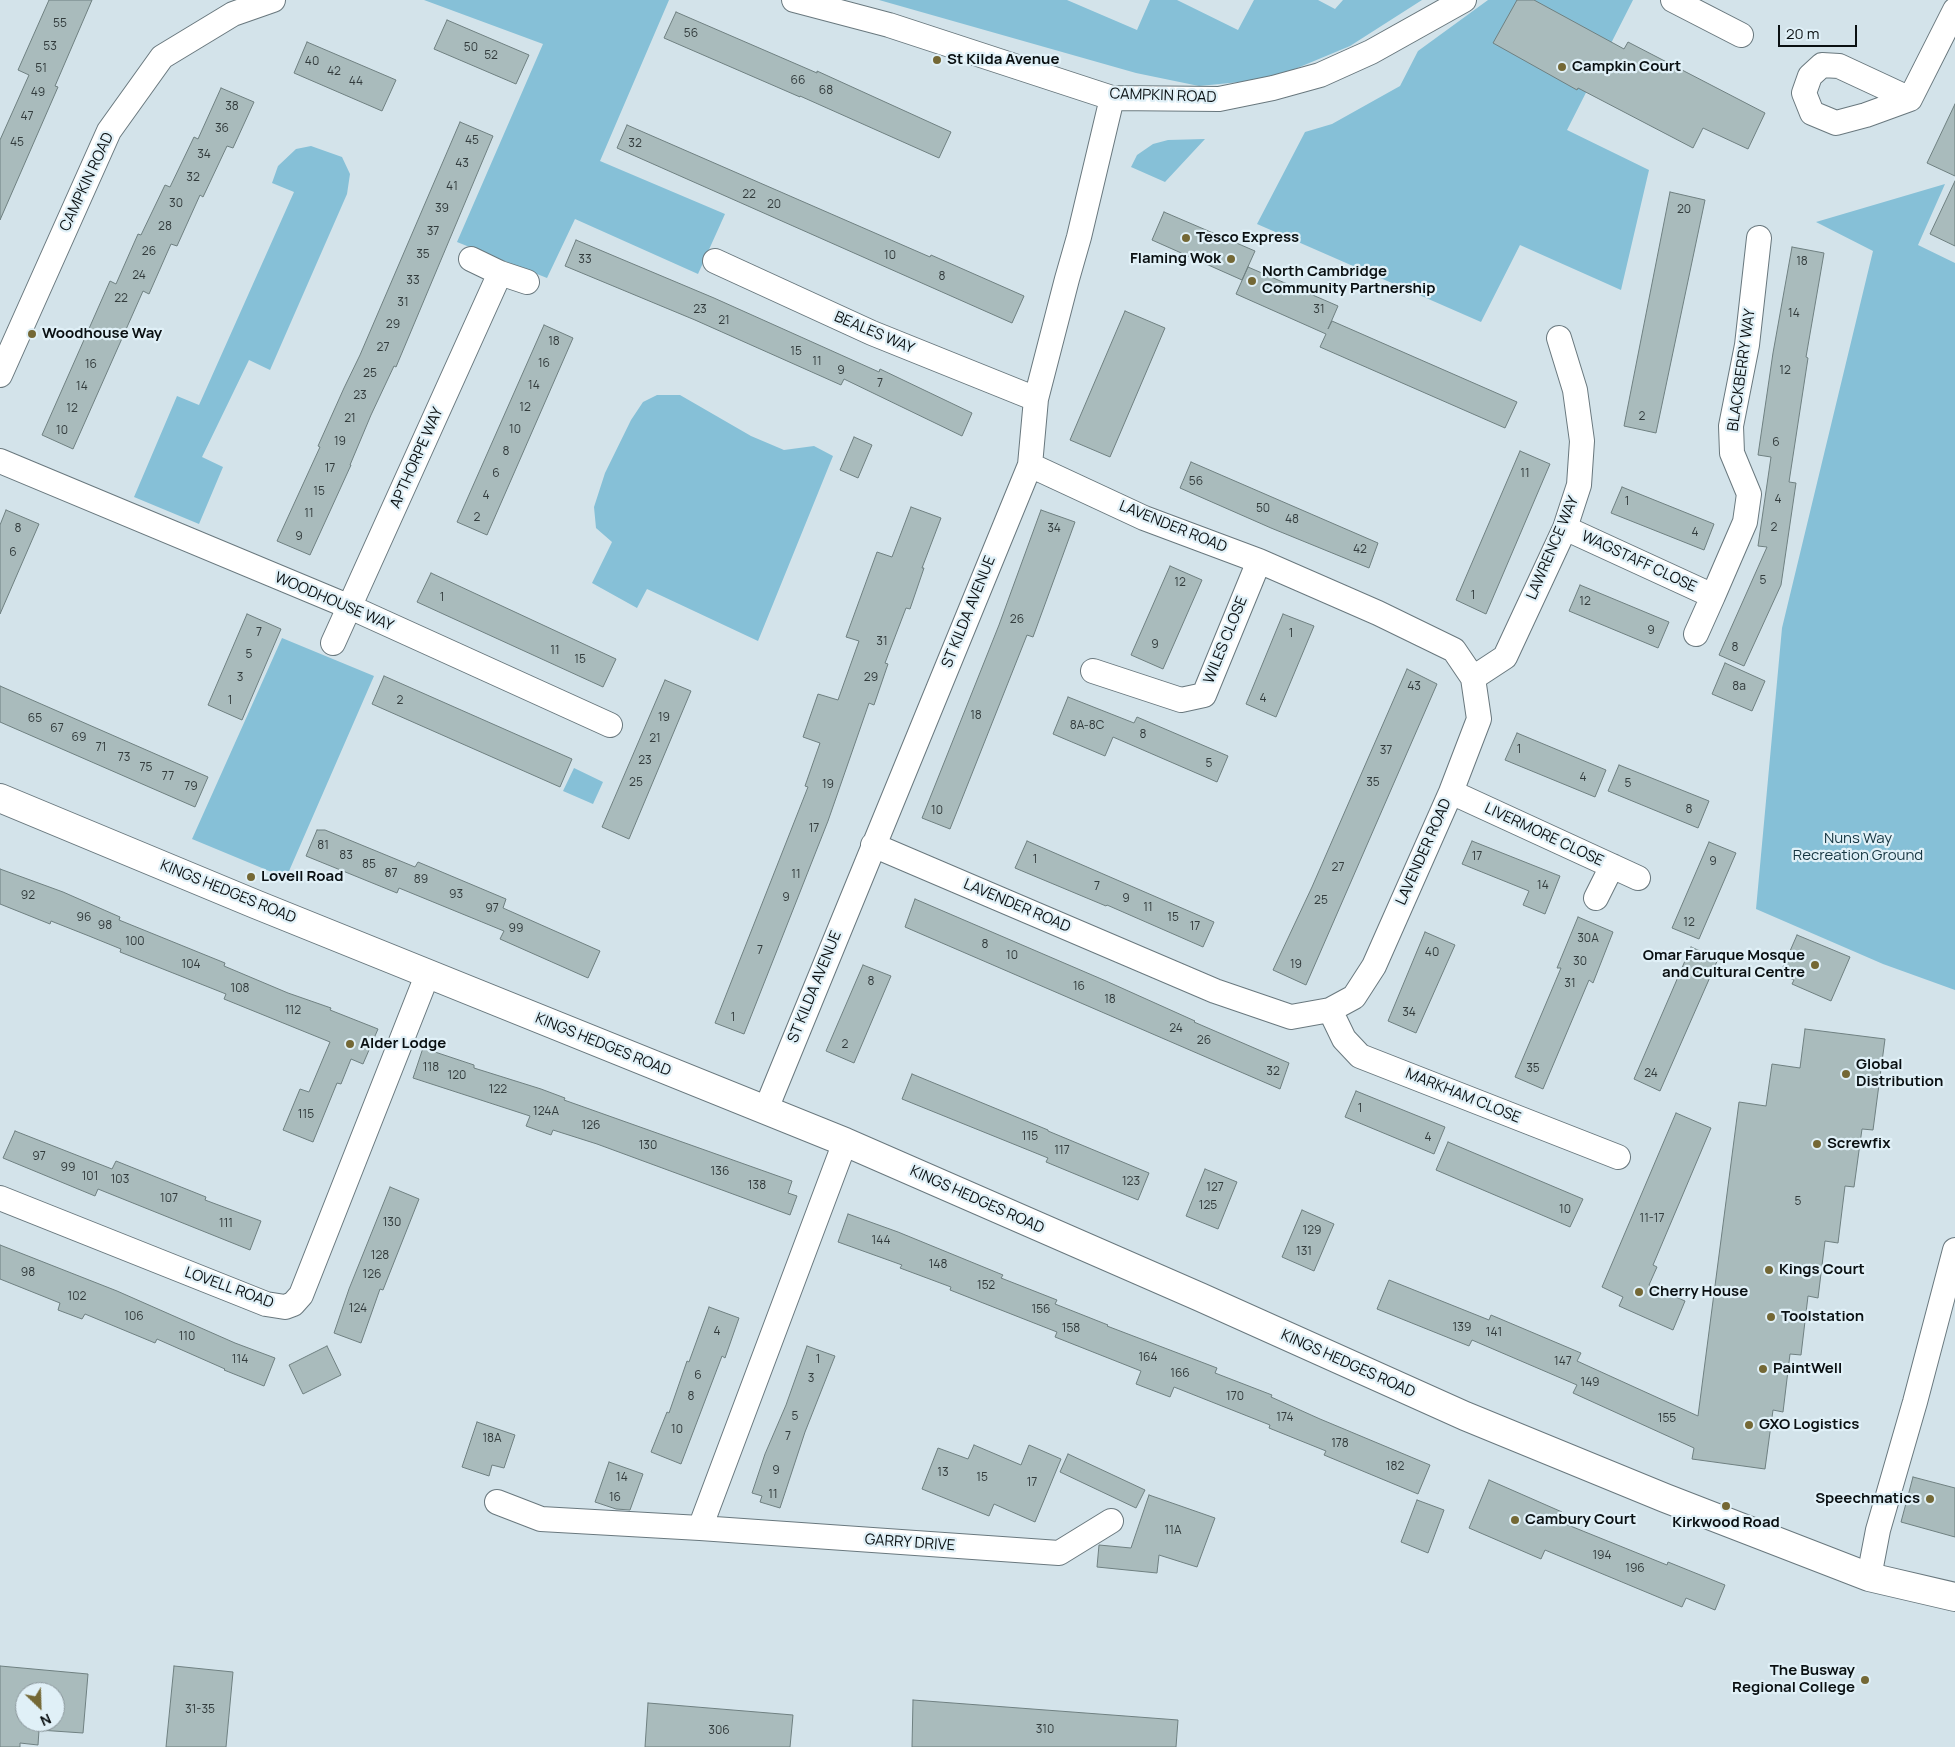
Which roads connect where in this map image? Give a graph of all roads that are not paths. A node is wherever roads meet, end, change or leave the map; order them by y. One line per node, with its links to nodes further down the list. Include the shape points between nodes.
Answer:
1 (273, 0): 15 (street, CAMPKIN ROAD, via 233,14 162,57 109,131)
2 (794, 0): 7 (street, CAMPKIN ROAD, via 941,41)
3 (1464, 0): 7 (street, CAMPKIN ROAD, via 1371,52 1320,75 1219,98)
4 (1673, 0): 6 (street)
5 (1955, 10): 8 (street)
6 (1741, 35)
7 (1112, 98): 16 (street, ST KILDA AVENUE)
8 (1910, 99)
9 (1759, 238): 20 (street, BLACKBERRY WAY, via 1747,345 1731,426 1732,453 1749,494 1745,522)
10 (471, 259): 12 (street)
11 (714, 261): 16 (street, BEALES WAY, via 872,333)
12 (500, 273): 13 (street); 23 (street, APTHORPE WAY)
13 (527, 282)
14 (1559, 338): 19 (street, LAWRENCE WAY, via 1575,390 1582,441 1579,486)
15 (0, 375)
16 (1036, 399): 18 (street, ST KILDA AVENUE)
17 (0, 461): 23 (street, WOODHOUSE WAY)
18 (1030, 465): 21 (street, LAVENDER ROAD, via 1144,518); 31 (street, ST KILDA AVENUE)
19 (1565, 528): 22 (street, WAGSTAFF CLOSE); 27 (street, LAWRENCE WAY, via 1505,657)
20 (1730, 557): 22 (street, WAGSTAFF CLOSE)
21 (1259, 561): 26 (street, WILES CLOSE, via 1204,695 1181,700); 27 (street, LAVENDER ROAD, via 1454,650)
22 (1713, 596): 24 (street, WAGSTAFF CLOSE)
23 (350, 607): 25 (street, APTHORPE WAY); 28 (street, WOODHOUSE WAY)
24 (1696, 634)
25 (333, 643)
26 (1093, 671)
27 (1473, 678): 29 (street, LAVENDER ROAD, via 1479,719)
28 (610, 725)
29 (1450, 792): 32 (street, LIVERMORE CLOSE); 36 (street, LAVENDER ROAD, via 1374,966 1354,997)
30 (0, 798): 35 (street, KINGS HEDGES ROAD)
31 (873, 845): 36 (street, LAVENDER ROAD, via 1215,991 1292,1017); 37 (street, ST KILDA AVENUE)
32 (1612, 866): 33 (street, LIVERMORE CLOSE); 34 (street)
33 (1638, 878)
34 (1596, 898)
35 (428, 973): 37 (street, KINGS HEDGES ROAD); 40 (street, LOVELL ROAD, via 301,1295 293,1304 285,1307 266,1304)
36 (1330, 1010): 39 (street, MARKHAM CLOSE, via 1344,1039 1360,1056)
37 (766, 1108): 38 (street, KINGS HEDGES ROAD)
38 (845, 1142): 45 (street); 46 (street, KINGS HEDGES ROAD, via 1464,1416)
39 (1618, 1157)
40 (0, 1198)
41 (1955, 1250): 42 (street)
42 (1949, 1294): 46 (street, via 1878,1530)
43 (497, 1502): 45 (street, GARRY DRIVE, via 541,1519)
44 (1111, 1521): 45 (street, GARRY DRIVE, via 1059,1553)
45 (700, 1528)
46 (1869, 1577): 47 (street, KINGS HEDGES ROAD)
47 (1955, 1597)

